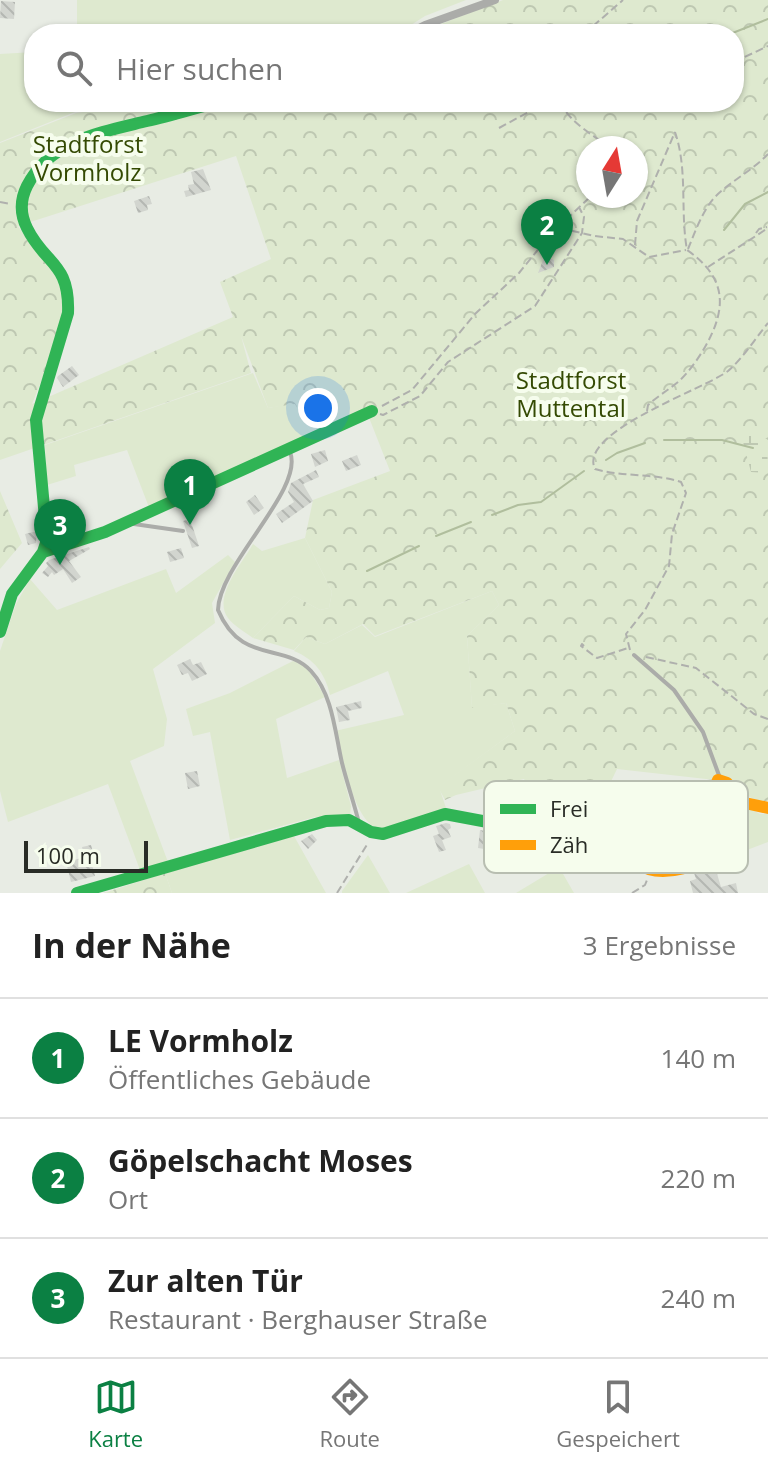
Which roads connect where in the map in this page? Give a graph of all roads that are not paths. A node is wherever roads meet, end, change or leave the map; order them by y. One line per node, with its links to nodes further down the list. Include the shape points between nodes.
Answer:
1 (495, 0): 2 (street)
2 (428, 24)
3 (181, 112): 8 (street, via 75,140 52,153 25,188 21,207 27,229 64,274 69,301 66,331 39,398 36,420 47,528)
4 (372, 411): 5 (street)
5 (288, 448): 6 (street); 15 (lane, via 293,467 228,576 218,610 250,648 295,660 324,688)
6 (127, 522): 7 (lane); 8 (street)
7 (183, 531)
8 (43, 552): 9 (street, via 12,594)
9 (0, 632)
10 (634, 655): 11 (lane, via 681,700 703,732)
11 (721, 780)
12 (748, 804): 13 (street)
13 (768, 808)
14 (484, 821): 15 (street, via 445,814 389,834)
15 (366, 828): 16 (street, via 349,820 326,821)
16 (77, 893)

